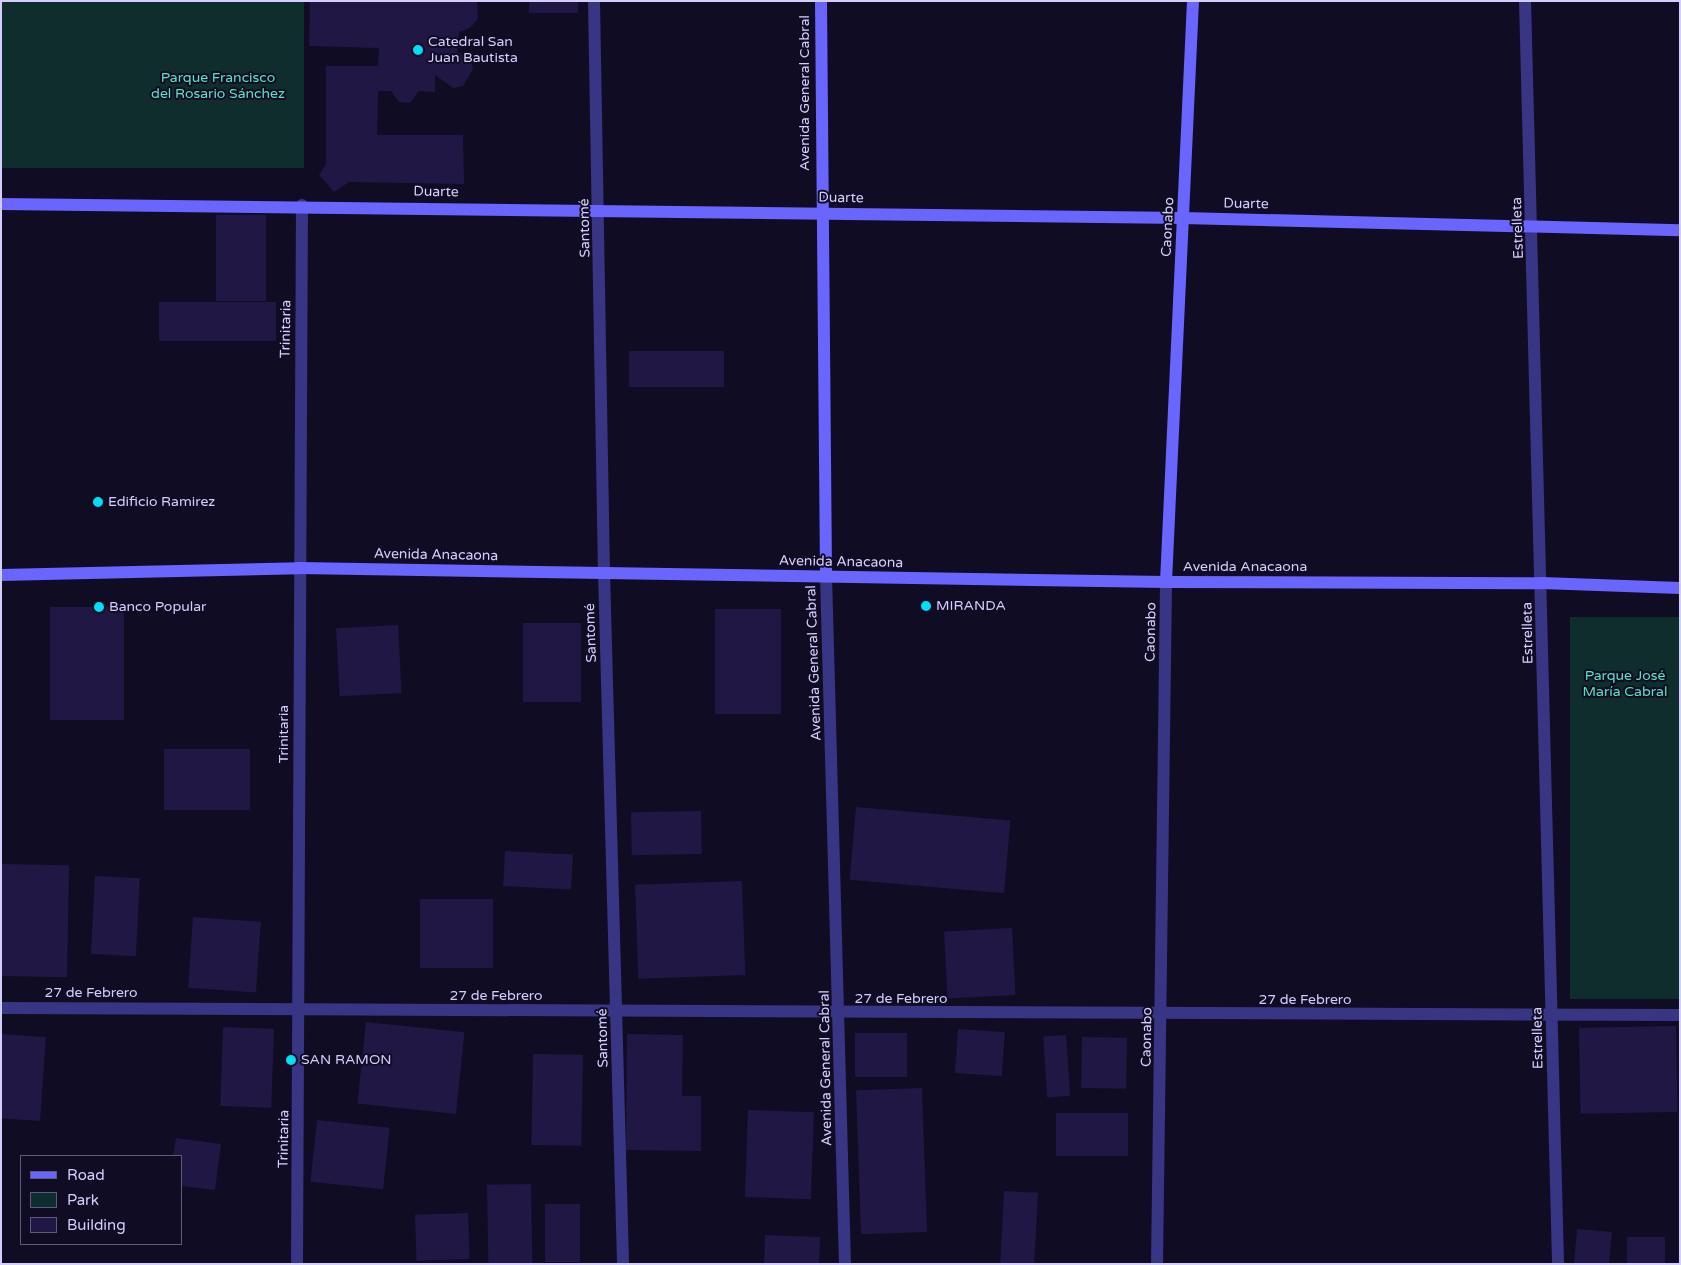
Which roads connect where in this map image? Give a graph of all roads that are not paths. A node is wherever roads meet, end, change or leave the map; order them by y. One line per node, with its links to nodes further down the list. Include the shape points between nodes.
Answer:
1 (594, 1): 7 (street, Santomé)
2 (821, 1): 8 (main road, Avenida General Cabral)
3 (1193, 1): 9 (main road, Caonabo)
4 (1525, 1): 10 (street, Estrelleta)
5 (1, 204): 6 (main road, Duarte)
6 (302, 205): 7 (main road, Duarte); 12 (street, Trinitaria)
7 (600, 209): 8 (main road, Duarte); 13 (street, Santomé)
8 (820, 213): 9 (main road, Duarte); 15 (main road, Avenida General Cabral)
9 (1183, 218): 10 (main road, Duarte); 16 (main road, Caonabo)
10 (1533, 226): 11 (main road, Duarte); 17 (street, Estrelleta)
11 (1680, 230)
12 (299, 568): 13 (main road, Avenida Anacaona); 14 (main road, Avenida Anacaona); 20 (street, Trinitaria)
13 (604, 573): 15 (main road, Avenida Anacaona); 21 (street, Santomé)
14 (1, 575)
15 (826, 576): 16 (main road, Avenida Anacaona); 22 (street, Avenida General Cabral)
16 (1166, 582): 17 (main road, Avenida Anacaona); 23 (street, Caonabo)
17 (1542, 583): 18 (main road, Avenida Anacaona); 24 (street, Estrelleta)
18 (1680, 588)
19 (1, 1008): 20 (street, 27 de Febrero)
20 (300, 1010): 21 (street, 27 de Febrero); 26 (street, Trinitaria)
21 (618, 1012): 22 (street, 27 de Febrero); 27 (street, Santomé)
22 (840, 1013): 23 (street, 27 de Febrero); 28 (street, Avenida General Cabral)
23 (1162, 1015): 24 (street, 27 de Febrero); 29 (street, Caonabo)
24 (1553, 1015): 25 (street, 27 de Febrero); 30 (street, Estrelleta)
25 (1680, 1015)
26 (298, 1264)
27 (624, 1264)
28 (845, 1264)
29 (1157, 1264)
30 (1558, 1264)

